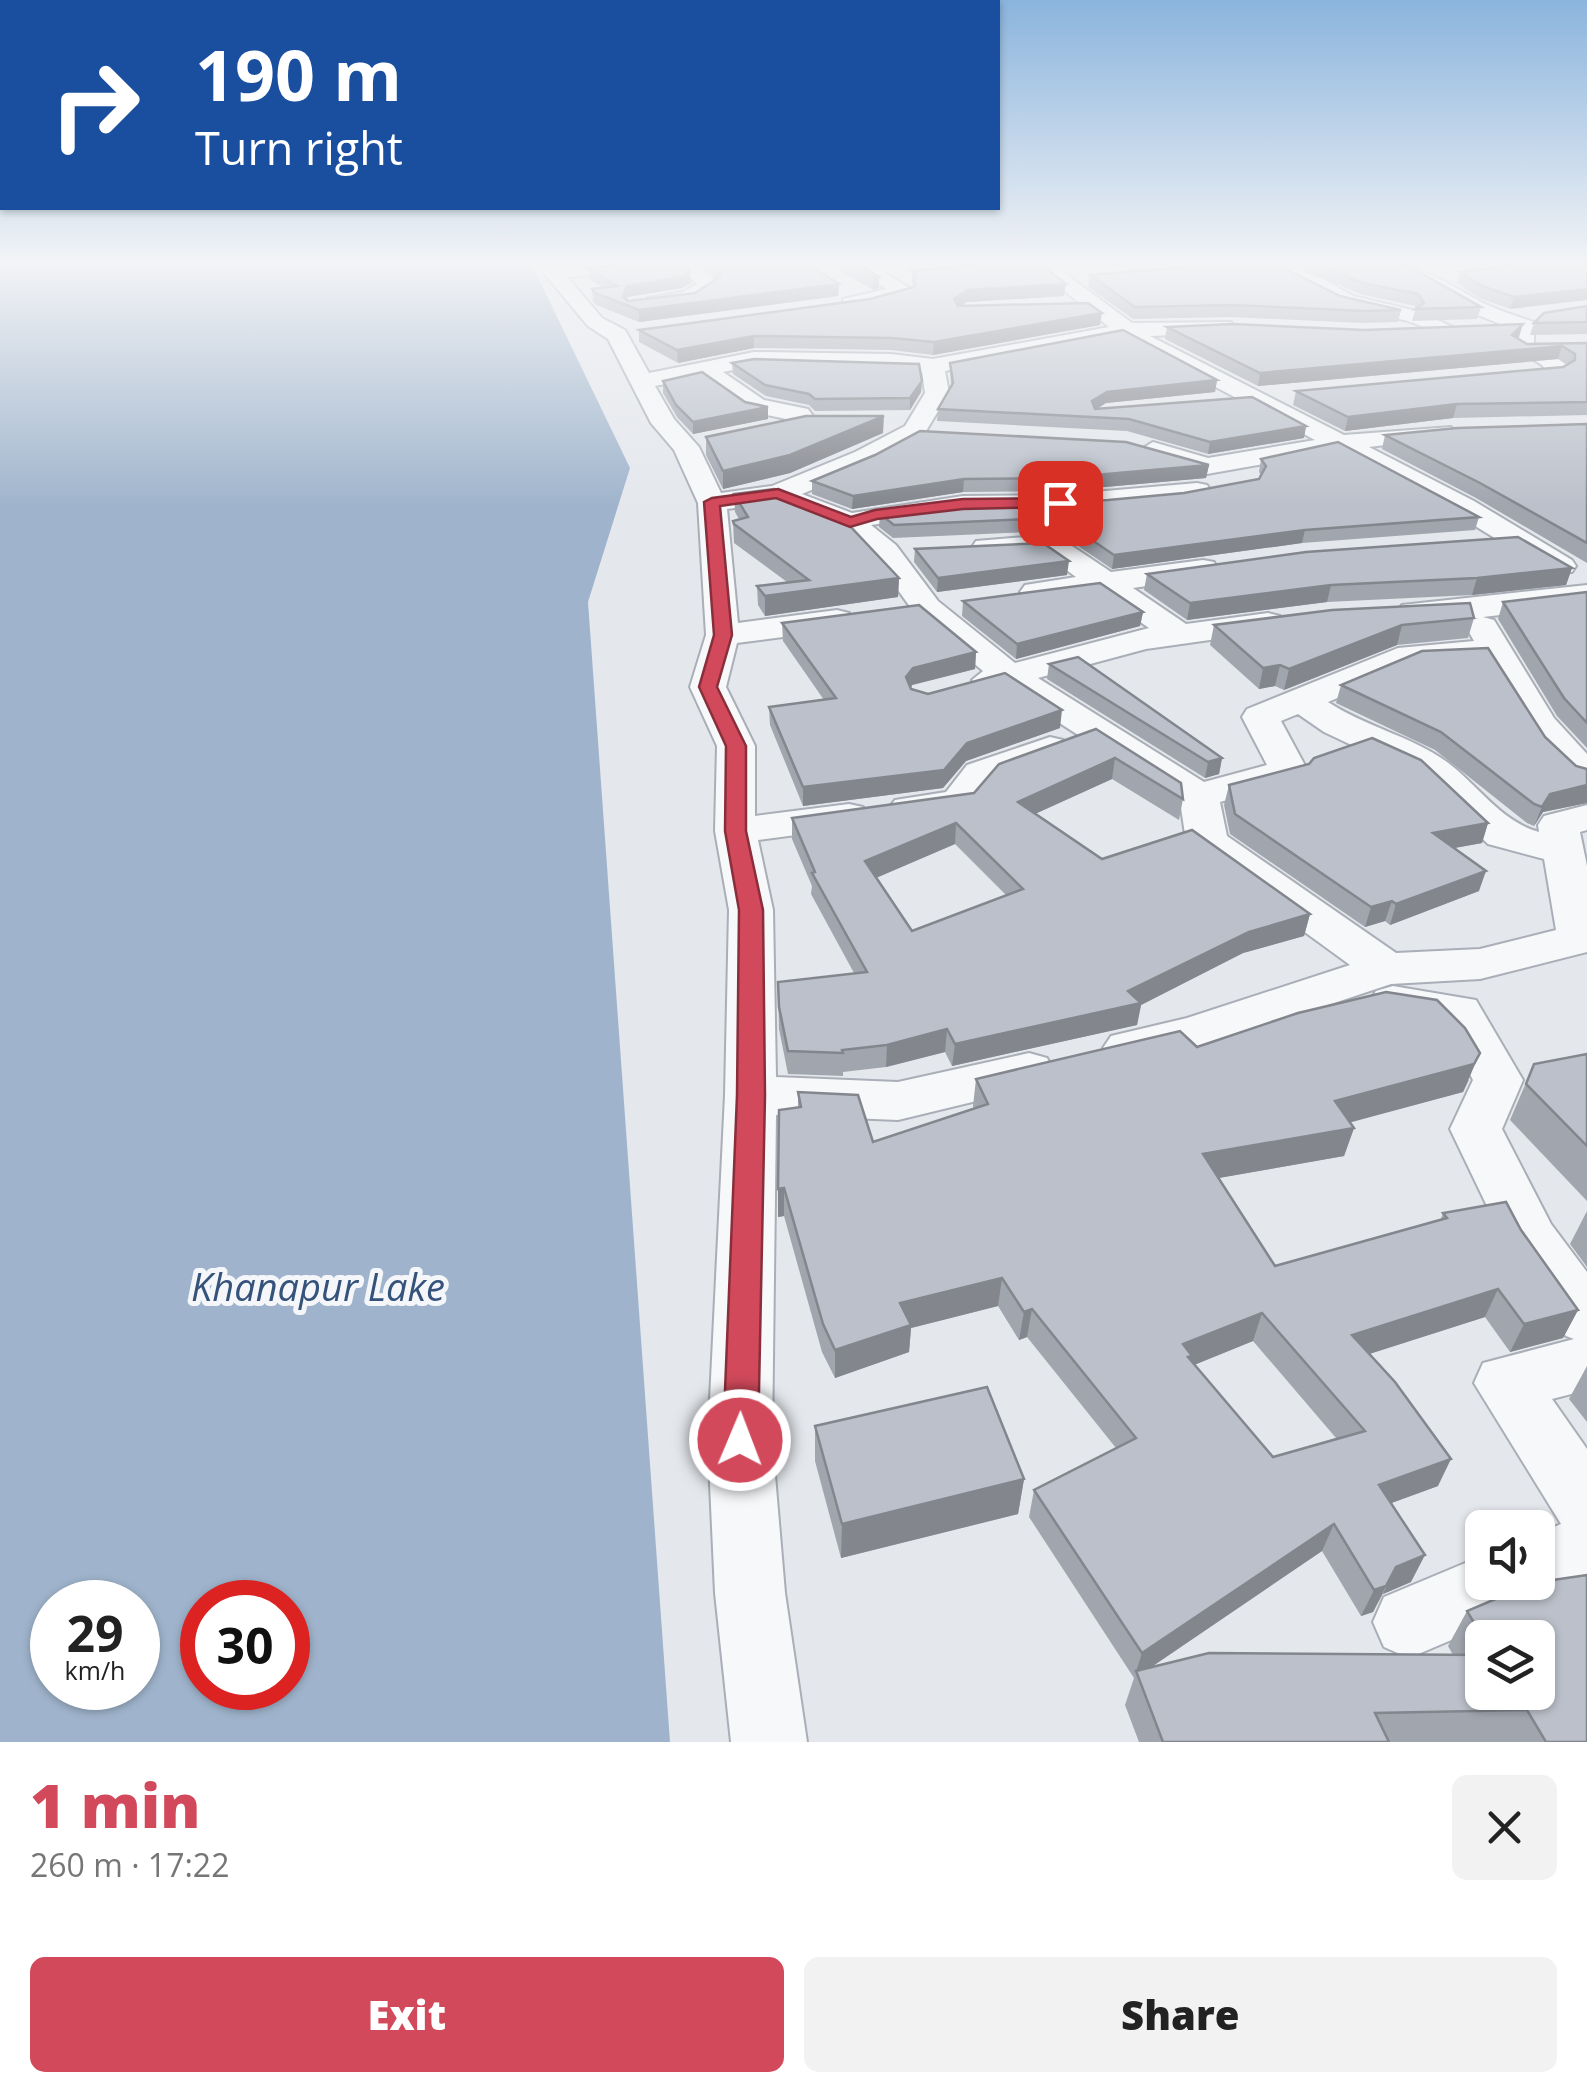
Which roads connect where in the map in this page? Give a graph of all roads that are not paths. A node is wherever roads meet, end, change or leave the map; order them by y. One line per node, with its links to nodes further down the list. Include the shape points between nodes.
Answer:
1 (629, 344): 9 (street)
2 (1048, 344): 5 (street)
3 (1151, 344): 11 (street)
4 (1534, 344): 7 (street)
5 (932, 366): 6 (street, via 754,360); 17 (street, via 937,393)
6 (704, 369): 9 (street); 16 (street, via 756,406)
7 (1558, 370): 8 (street); 13 (street)
8 (1522, 372)
9 (640, 382): 25 (street, via 662,424 695,445)
10 (1305, 392): 11 (street)
11 (1249, 397): 12 (street); 21 (street)
12 (1211, 402)
13 (1587, 404)
14 (1424, 412): 21 (street, via 1462,430)
15 (881, 422): 17 (street)
16 (815, 423): 18 (street); 23 (street, via 777,437)
17 (916, 426): 19 (street); 23 (street)
18 (754, 434)
19 (950, 434)
20 (1127, 443): 22 (street, via 1208,466)
21 (1338, 443): 22 (street); 27 (street)
22 (1247, 462): 26 (street, via 1246,482 1184,494 963,504)
23 (824, 475): 24 (street)
24 (778, 494): 25 (street); 26 (street)
25 (712, 502): 43 (street)
26 (850, 522): 31 (street)
27 (1517, 540): 28 (street); 33 (street)
28 (1458, 544)
29 (958, 548): 34 (street, via 1049,544)
30 (921, 549): 31 (street)
31 (885, 550): 38 (street)
32 (1224, 566): 34 (street)
33 (1587, 580)
34 (1106, 582): 36 (street); 42 (street)
35 (1587, 595): 39 (street)
36 (999, 597)
37 (963, 602): 38 (street)
38 (928, 608): 43 (street); 45 (street)
39 (1472, 610): 40 (street); 44 (street)
40 (1380, 613)
41 (1309, 618): 42 (street)
42 (1179, 634): 45 (street)
43 (723, 635): 51 (street, via 708,687 736,746)
44 (1495, 650): 47 (street, via 1410,654); 49 (street, via 1539,724)
45 (1010, 676): 46 (street); 48 (street)
46 (959, 688)
47 (1301, 700): 50 (street, via 1260,717 1289,771); 52 (street, via 1431,768 1503,835)
48 (1094, 732): 50 (street); 51 (street, via 981,774 958,802)
49 (1587, 778)
50 (1199, 796): 54 (street, via 1207,841)
51 (736, 831): 56 (street, via 751,910)
52 (1576, 835): 53 (street)
53 (1584, 944): 54 (street, via 1480,964)
54 (1387, 969): 55 (street)
55 (1325, 991): 56 (street, via 1193,1033 898,1101); 57 (street, via 1459,1012 1498,1080 1476,1129 1531,1240)
56 (751, 1095): 64 (street, via 740,1440)
57 (1587, 1318)
58 (1587, 1363): 59 (street, via 1505,1383)
59 (1587, 1505)
60 (1587, 1548): 61 (street)
61 (1555, 1561)
62 (1465, 1598): 63 (street)
63 (1409, 1622)
64 (769, 1742)

